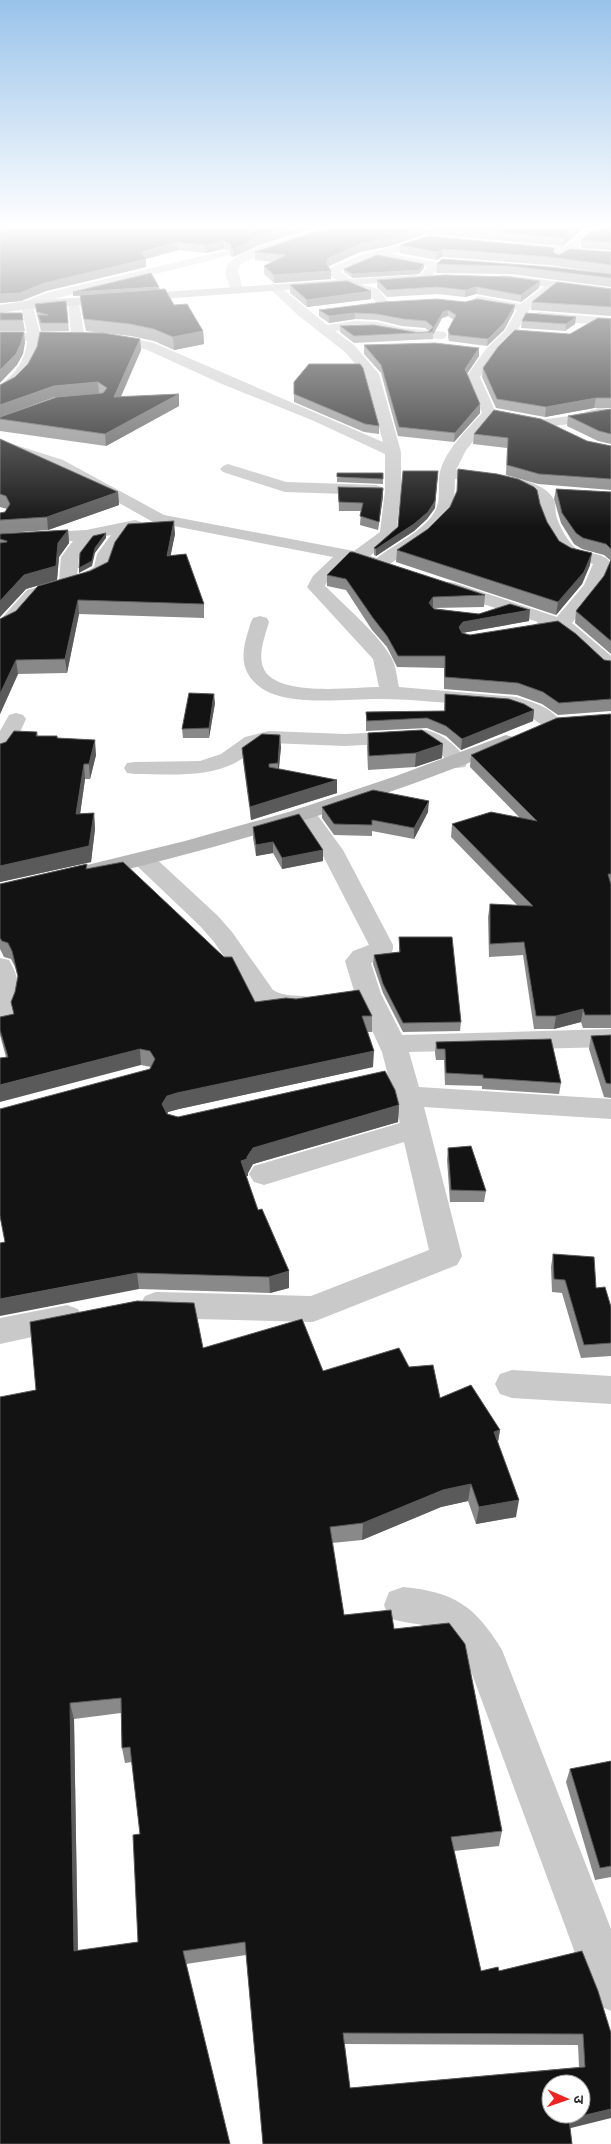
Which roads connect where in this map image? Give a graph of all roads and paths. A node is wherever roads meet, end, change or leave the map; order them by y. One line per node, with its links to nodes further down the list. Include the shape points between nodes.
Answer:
1 (32, 327): 14 (street)
2 (77, 327): 15 (street)
3 (322, 327): 9 (street)
4 (344, 327): 9 (street)
5 (381, 327): 10 (street)
6 (447, 327): 17 (street)
7 (513, 327): 11 (street)
8 (584, 327): 12 (street)
9 (325, 329): 19 (street)
10 (396, 331): 17 (street); 17 (street, via 411,346)
11 (510, 333): 13 (street); 21 (street)
12 (575, 333)
13 (529, 334)
14 (35, 335): 15 (street); 16 (street); 22 (street, via 24,371)
15 (78, 336): 28 (street, via 149,346)
16 (0, 337)
17 (444, 342)
18 (368, 348): 19 (street)
19 (350, 349): 28 (street, via 372,374)
20 (473, 350): 21 (street)
21 (491, 352): 30 (street, via 473,377 494,414 456,454)
22 (0, 391)
23 (611, 413): 25 (street, via 599,412 578,419)
24 (527, 419): 25 (street)
25 (545, 423): 26 (street)
26 (568, 433)
27 (5, 449): 34 (street, via 58,463)
28 (392, 452): 31 (street)
29 (228, 469): 31 (street, via 285,487)
30 (448, 473): 32 (street, via 507,482); 39 (street, via 446,504 442,513)
31 (394, 491): 38 (street, via 388,534)
32 (537, 491): 33 (street); 46 (street, via 547,502 550,520 567,549 602,563 592,586)
33 (556, 492)
34 (159, 519): 35 (street); 38 (street)
35 (124, 528): 36 (street); 42 (street, via 106,554 102,570)
36 (86, 535): 37 (street); 42 (street, via 70,557)
37 (0, 540)
38 (351, 556): 39 (street); 50 (street, via 319,580 316,587 383,659)
39 (379, 564): 40 (street)
40 (398, 570)
41 (435, 582): 43 (street)
42 (67, 585): 47 (street, via 33,594 26,599 16,618)
43 (510, 607): 44 (street); 46 (street)
44 (485, 616)
45 (260, 622): 50 (street, via 252,666 270,685 321,694)
46 (561, 624): 48 (street); 49 (street)
47 (0, 628)
48 (524, 630)
49 (611, 666)
50 (390, 692): 52 (street, via 503,702 529,707)
51 (16, 719): 53 (street)
52 (559, 721): 54 (main road)
53 (0, 752)
54 (457, 762): 55 (street, via 450,752 426,736 345,740 269,737 252,741 228,758 202,767); 56 (main road)
55 (135, 768)
56 (305, 814): 57 (main road); 60 (street, via 331,850 381,945 381,951 358,961)
57 (143, 859): 58 (main road); 60 (street, via 209,921 264,996 274,1003)
58 (67, 876)
59 (0, 966): 61 (street, via 6,1000)
60 (350, 998): 63 (street)
61 (0, 1017)
62 (611, 1038): 63 (street)
63 (393, 1044): 65 (street)
64 (373, 1078): 65 (street)
65 (405, 1084): 66 (street); 67 (street)
66 (611, 1109)
67 (416, 1128): 68 (street); 69 (street, via 446,1256 313,1309)
68 (264, 1174)
69 (129, 1306)
70 (92, 1313): 71 (street)
71 (0, 1331)
72 (512, 1384): 73 (street)
73 (611, 1390)
74 (403, 1605): 75 (street, via 424,1606 459,1622 488,1664)
75 (611, 1988)

